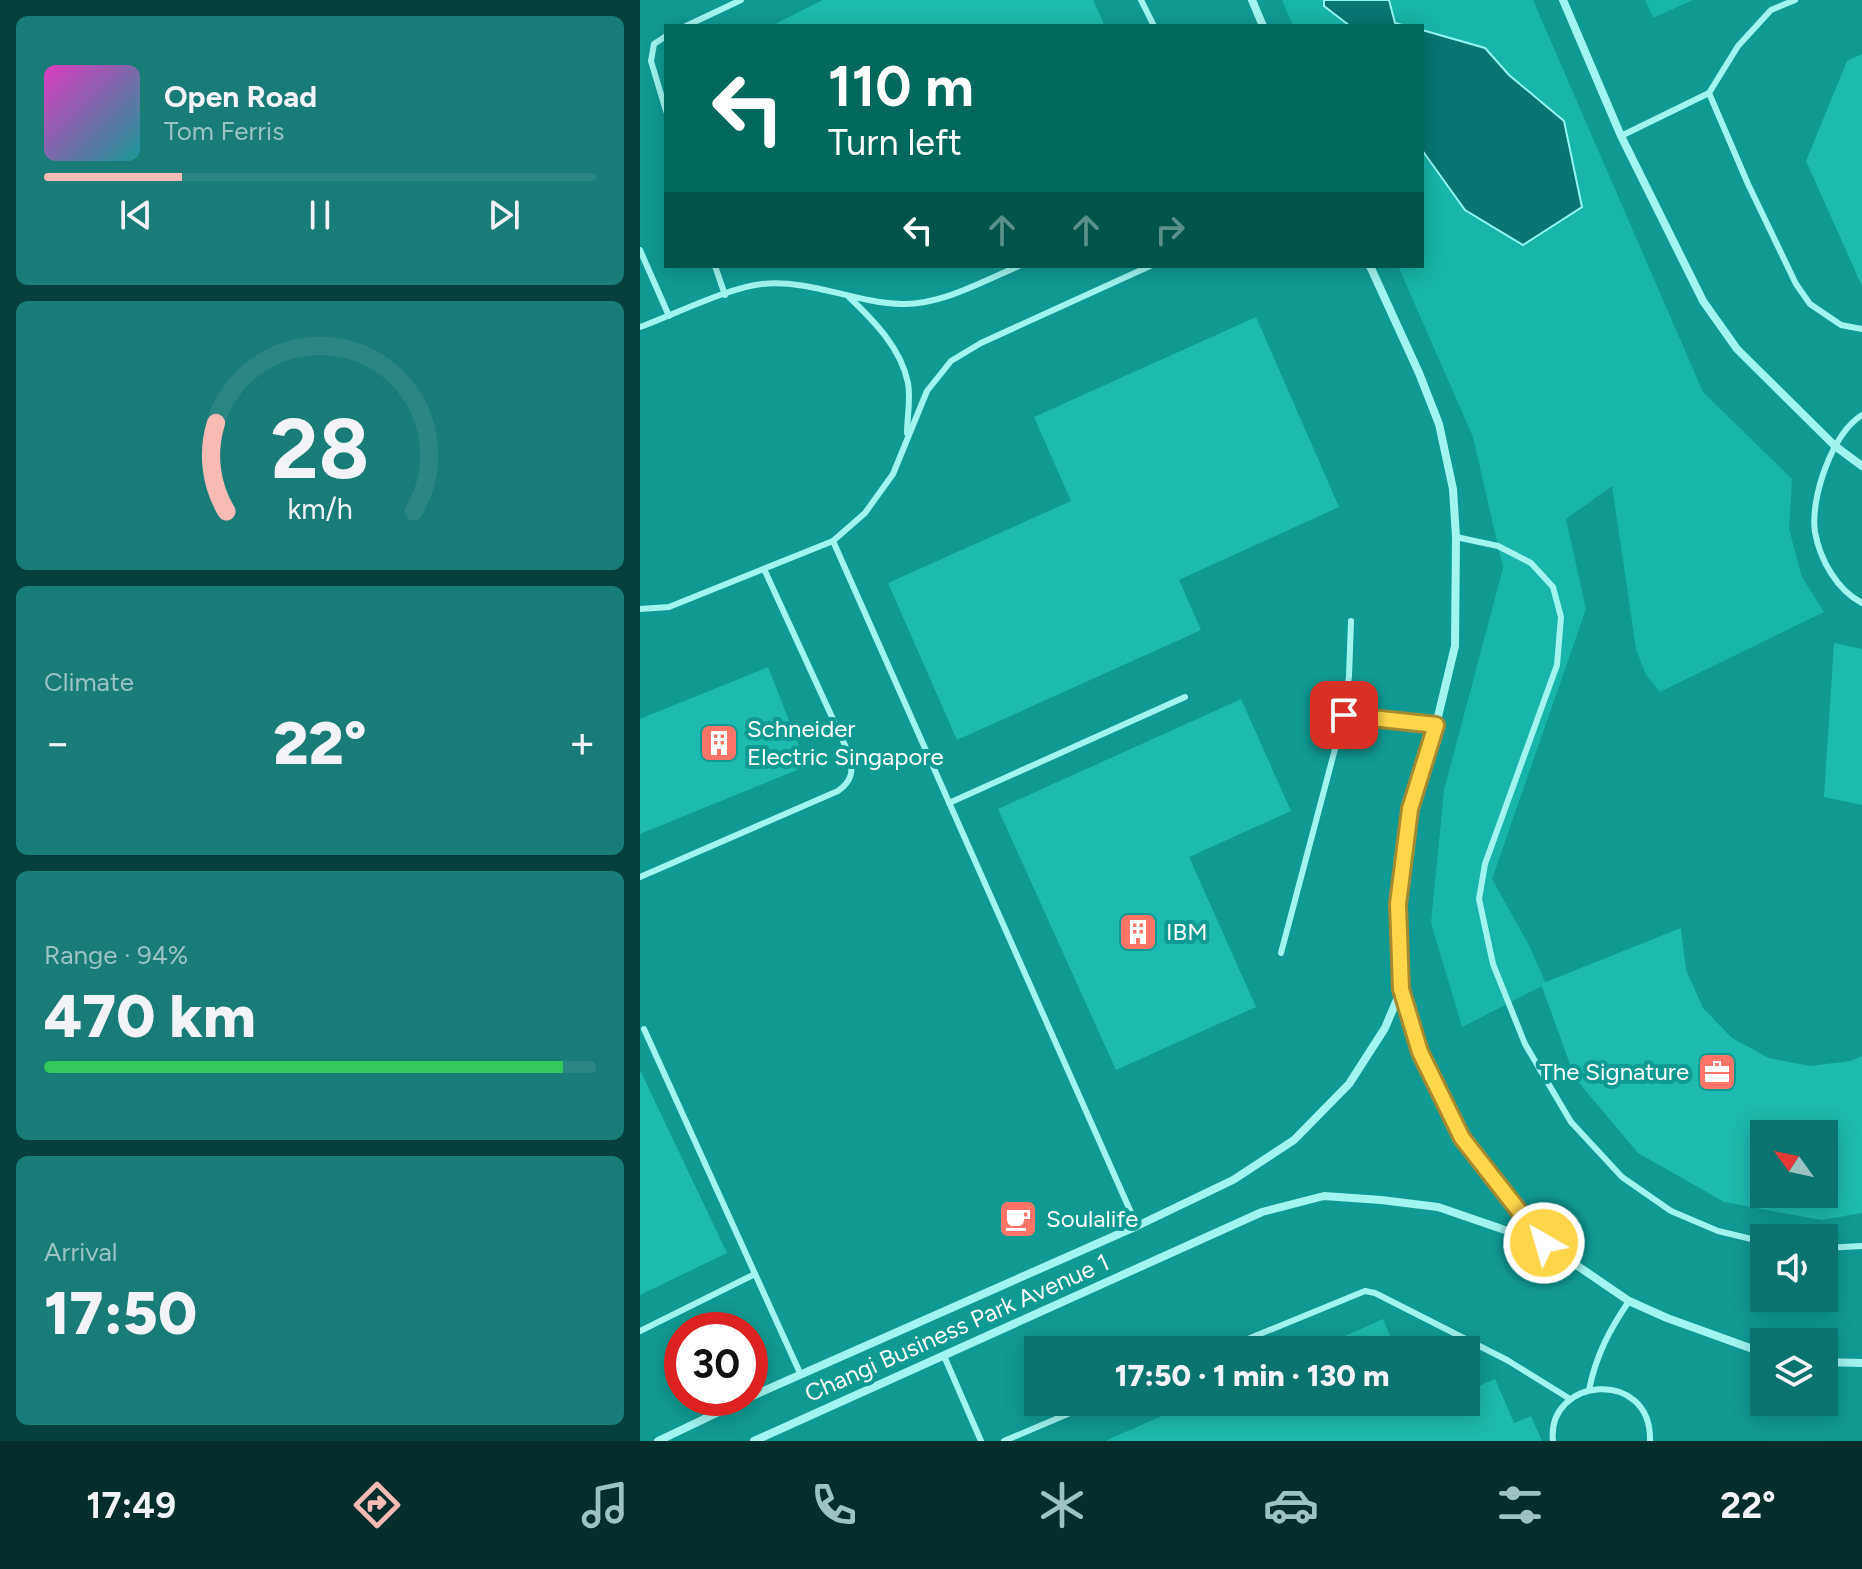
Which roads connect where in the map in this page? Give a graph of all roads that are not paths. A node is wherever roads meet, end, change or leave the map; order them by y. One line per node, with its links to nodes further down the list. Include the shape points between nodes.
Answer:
1 (741, 0): 6 (lane)
2 (1141, 0): 7 (lane)
3 (1252, 0): 8 (street)
4 (1563, 0): 12 (street)
5 (1795, 0): 10 (lane, via 1771,10 1738,46)
6 (690, 24)
7 (1153, 24)
8 (1262, 24)
9 (664, 37): 11 (lane, via 654,44 651,61)
10 (1709, 93): 12 (lane); 22 (lane, via 1796,284 1810,304 1841,325)
11 (664, 104)
12 (1621, 136): 25 (street, via 1703,301 1737,349)
13 (640, 250): 20 (lane)
14 (716, 268): 18 (lane)
15 (1014, 268): 19 (lane, via 947,296 904,304)
16 (1146, 268): 24 (lane, via 951,361 927,391)
17 (1371, 268): 27 (street, via 1439,424 1453,489)
18 (725, 295): 19 (lane, via 758,284 789,284); 20 (lane)
19 (849, 297): 24 (lane, via 878,325 908,383)
20 (669, 316): 21 (lane)
21 (640, 327)
22 (1862, 329)
23 (1862, 415): 25 (lane)
24 (906, 439): 28 (lane, via 893,474 865,513)
25 (1835, 446): 26 (street); 30 (lane, via 1819,486 1815,531 1837,583)
26 (1862, 466)
27 (1456, 537): 35 (street, via 1455,646); 42 (lane, via 1498,546 1531,563 1553,587 1561,617 1557,665 1485,864 1479,899 1493,964 1525,1044 1571,1122 1622,1177 1671,1211)
28 (833, 541): 29 (lane); 36 (lane)
29 (764, 569): 31 (lane, via 669,607); 37 (lane, via 849,754 849,783)
30 (1862, 603)
31 (640, 609)
32 (1351, 621): 34 (lane)
33 (1185, 697): 36 (lane)
34 (1344, 715): 35 (lane); 38 (lane)
35 (1436, 725): 39 (street, via 1410,809 1398,904)
36 (949, 803): 41 (lane)
37 (640, 877)
38 (1281, 953)
39 (1401, 989): 41 (street, Changi Business Park Avenue 1, via 1385,1028 1349,1084 1294,1140 1233,1180); 43 (street, via 1420,1052 1462,1138)
40 (644, 1029): 46 (lane)
41 (1137, 1226): 56 (street, Changi Business Park Avenue 1)
42 (1750, 1239)
43 (1544, 1243): 47 (street); 53 (street, Changi Business Park Avenue 1, via 1438,1207 1324,1196 1262,1212)
44 (1862, 1246): 45 (lane)
45 (1838, 1247)
46 (755, 1274): 48 (lane); 56 (lane)
47 (1629, 1301): 52 (street); 58 (lane, via 1600,1350)
48 (640, 1331)
49 (1255, 1336): 50 (lane, via 1365,1291)
50 (1460, 1336)
51 (1480, 1346): 59 (lane)
52 (1750, 1348)
53 (944, 1356): 63 (street, Changi Business Park Avenue 1); 64 (lane)
54 (1838, 1362): 55 (street)
55 (1862, 1363)
56 (800, 1373): 57 (street, Changi Business Park Avenue 1)
57 (768, 1389)
58 (1589, 1390): 59 (lane); 67 (lane, via 1609,1388 1628,1395 1643,1409)
59 (1570, 1399): 66 (lane, via 1558,1416)
60 (711, 1416): 62 (street, Changi Business Park Avenue 1)
61 (1063, 1416): 65 (lane)
62 (658, 1441)
63 (754, 1441)
64 (981, 1441)
65 (1004, 1441)
66 (1553, 1441)
67 (1650, 1441)

